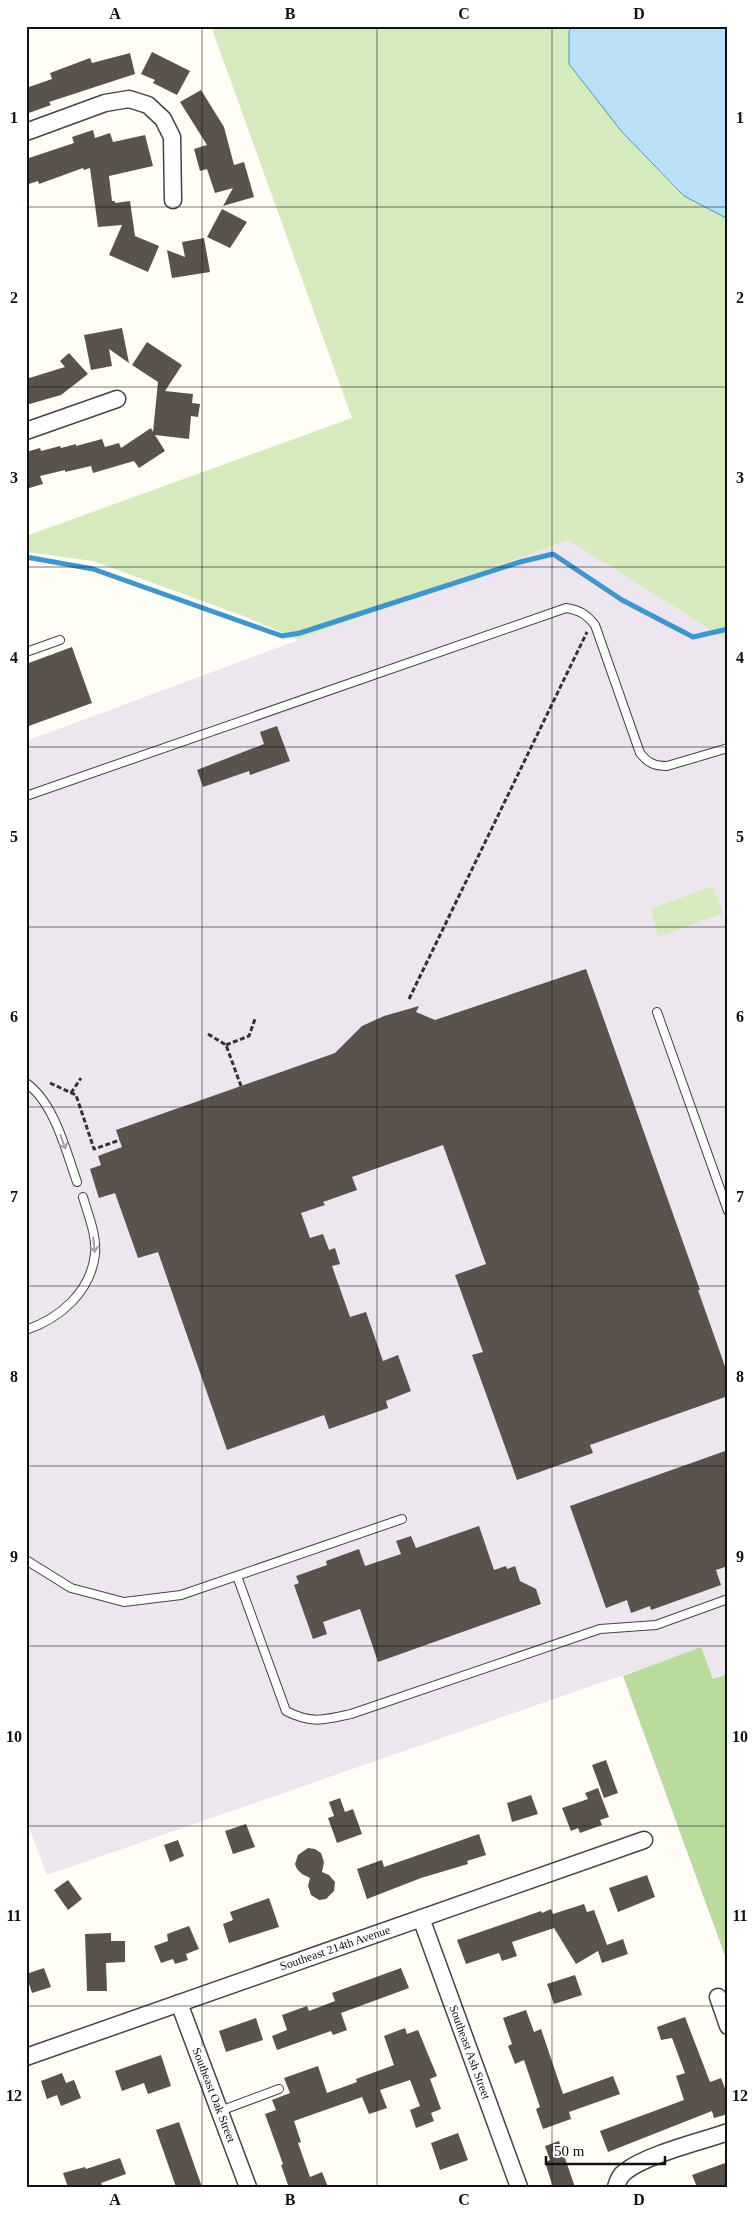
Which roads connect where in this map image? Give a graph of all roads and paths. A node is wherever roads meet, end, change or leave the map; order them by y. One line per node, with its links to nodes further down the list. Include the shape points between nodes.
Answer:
1 (26, 132): 2 (street, via 105,103 129,99 148,106 163,119 172,137)
2 (173, 200)
3 (117, 399): 4 (street)
4 (26, 431)
5 (596, 625): 8 (lane, via 640,753 647,762 667,766); 9 (lane, via 576,609 555,611); 10 (path, via 586,633)
6 (60, 640): 7 (lane)
7 (26, 652)
8 (728, 748)
9 (26, 796)
10 (409, 998)
11 (657, 1012): 23 (lane)
12 (256, 1019): 14 (path, via 249,1036)
13 (208, 1034): 14 (path)
14 (226, 1044): 18 (path)
15 (81, 1078): 19 (path)
16 (26, 1083): 21 (lane, one-way to 21, via 45,1104 55,1122)
17 (50, 1083): 19 (path)
18 (242, 1086)
19 (71, 1093): 20 (path, via 76,1095 94,1148)
20 (120, 1140)
21 (77, 1182)
22 (83, 1197): 24 (lane, one-way to 24, via 95,1253 90,1277 78,1296 59,1313)
23 (728, 1211)
24 (26, 1330)
25 (402, 1519): 27 (lane)
26 (26, 1560): 27 (lane, via 71,1588 124,1602 181,1595)
27 (237, 1576): 28 (lane, via 286,1711 302,1719 327,1720 351,1714 600,1629 656,1625)
28 (728, 1599)
29 (644, 1840): 30 (street, Southeast 214th Avenue)
30 (421, 1918): 32 (street, Southeast 214th Avenue); 40 (street, Southeast Ash Street)
31 (718, 1998): 33 (street)
32 (180, 2003): 34 (street, Southeast 214th Avenue); 36 (street, Southeast Oak Street)
33 (728, 2026)
34 (26, 2056)
35 (279, 2089): 36 (lane)
36 (220, 2111): 39 (street, Southeast Oak Street)
37 (728, 2132): 38 (street, via 639,2163 624,2172)
38 (617, 2183)
39 (248, 2187)
40 (519, 2187)

